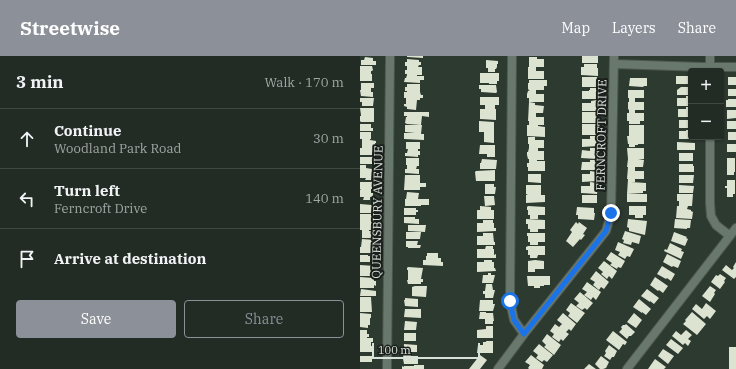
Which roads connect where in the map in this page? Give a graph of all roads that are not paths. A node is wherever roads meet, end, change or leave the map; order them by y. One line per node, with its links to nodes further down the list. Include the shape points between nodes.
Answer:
1 (390, 56): 13 (street, QUEENSBURY AVENUE)
2 (512, 56): 12 (street, via 510,301 514,320)
3 (710, 56): 7 (street)
4 (614, 60): 6 (street); 12 (street, FERNCROFT DRIVE, via 611,213 606,231)
5 (736, 67): 8 (street)
6 (699, 68)
7 (710, 68)
8 (723, 68)
9 (710, 140): 11 (street, via 711,216 716,225)
10 (736, 228): 11 (street)
11 (730, 236): 15 (street)
12 (524, 334): 14 (street, FERNCROFT DRIVE)
13 (387, 369)
14 (498, 369)
15 (627, 369)

